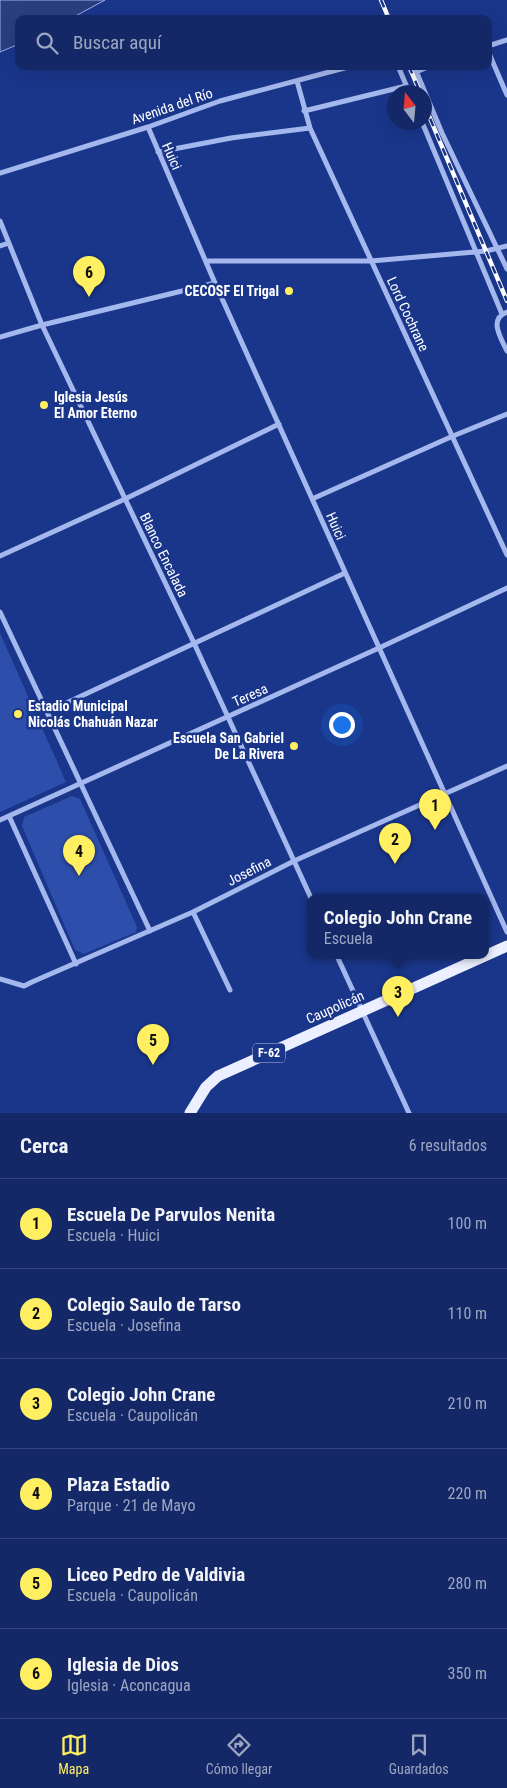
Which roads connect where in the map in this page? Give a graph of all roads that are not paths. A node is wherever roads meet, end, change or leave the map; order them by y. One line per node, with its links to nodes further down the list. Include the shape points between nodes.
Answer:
1 (507, 40): 2 (street)
2 (492, 45)
3 (492, 60): 10 (street)
4 (337, 70): 7 (street, Avenida del Río)
5 (400, 70): 8 (street)
6 (415, 70): 21 (street)
7 (296, 81): 11 (street, Lord Cochrane); 12 (street, Avenida del Río, via 220,101)
8 (406, 85)
9 (387, 91): 11 (street)
10 (507, 94)
11 (304, 112): 13 (street, Lord Cochrane)
12 (148, 127): 15 (street, Huici); 16 (street, Avenida del Río)
13 (310, 128): 15 (street); 24 (street, Lord Cochrane)
14 (425, 130): 22 (street)
15 (158, 152): 23 (street, Huici)
16 (0, 173)
17 (0, 221): 18 (street, Blanco Encalada)
18 (9, 243): 19 (street); 28 (street, Blanco Encalada)
19 (0, 246)
20 (507, 246): 21 (street)
21 (497, 249): 22 (street); 25 (street)
22 (477, 252): 24 (street); 27 (street)
23 (206, 261): 24 (street); 26 (street, Huici)
24 (371, 261): 33 (street, Lord Cochrane)
25 (507, 269)
26 (215, 283): 28 (street); 32 (street, Huici)
27 (505, 313): 30 (street, via 496,321 496,326)
28 (42, 325): 29 (street); 34 (street, Blanco Encalada)
29 (0, 337)
30 (507, 351)
31 (507, 414): 33 (street)
32 (278, 424): 34 (street); 35 (street, Huici)
33 (452, 436): 35 (street); 36 (street, Lord Cochrane)
34 (125, 499): 37 (street); 41 (street, Blanco Encalada)
35 (312, 499): 38 (street, Huici)
36 (507, 555)
37 (0, 556)
38 (345, 573): 41 (street); 42 (street, Huici)
39 (507, 588): 42 (street, Teresa)
40 (0, 612): 43 (street)
41 (194, 643): 43 (street); 44 (street, Blanco Encalada)
42 (379, 648): 44 (street, Teresa); 47 (street, Huici)
43 (46, 712): 46 (street)
44 (228, 717): 46 (street, Teresa); 50 (street, Blanco Encalada)
45 (507, 766): 47 (street, Josefina)
46 (80, 783): 48 (street, Teresa); 53 (street)
47 (445, 794): 50 (street, Josefina); 54 (street, Huici)
48 (9, 816): 49 (street, Teresa); 59 (street)
49 (0, 820)
50 (294, 861): 51 (street, Blanco Encalada); 52 (street, Josefina)
51 (309, 894)
52 (193, 912): 53 (street, Josefina); 61 (street)
53 (150, 931): 59 (street, Josefina)
54 (507, 932)
55 (507, 946): 56 (main road, Caupolicán / F-62)
56 (489, 954)
57 (338, 959): 62 (street)
58 (478, 959): 62 (main road, Caupolicán / F-62)
59 (76, 964): 60 (street, Josefina, via 24,986)
60 (0, 979)
61 (230, 990)
62 (362, 1011): 63 (main road, Caupolicán / F-62, via 218,1076 206,1087); 64 (street)
63 (190, 1113)
64 (409, 1113)

